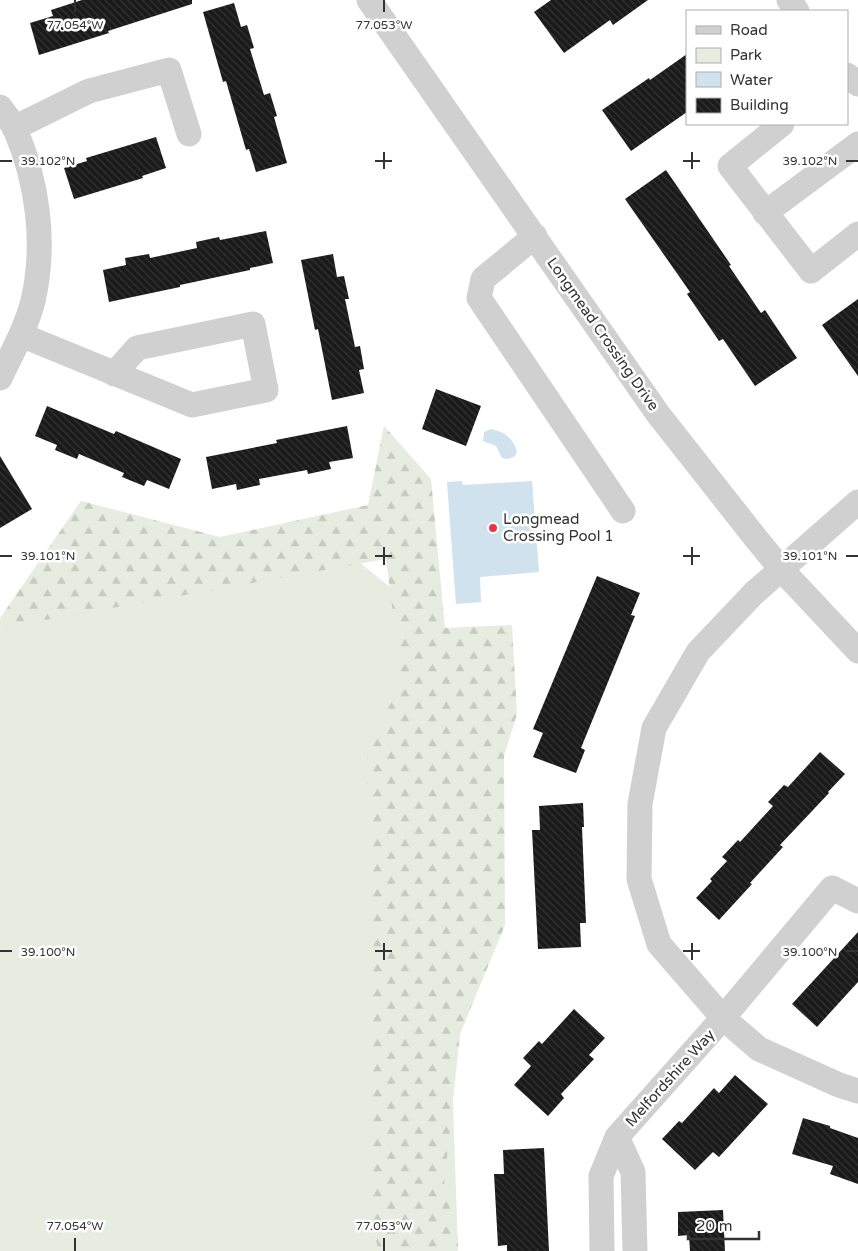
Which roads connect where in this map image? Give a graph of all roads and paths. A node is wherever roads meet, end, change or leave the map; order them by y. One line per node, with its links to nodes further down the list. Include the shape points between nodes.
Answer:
1 (369, 0): 11 (street, Longmead Crossing Drive)
2 (848, 76): 3 (street)
3 (858, 84)
4 (0, 107): 6 (street)
5 (781, 125): 9 (street, via 730,166)
6 (14, 128): 7 (street, via 89,91 168,70); 12 (street, via 31,178 40,225 33,301)
7 (189, 134)
8 (858, 144): 9 (street)
9 (765, 213): 10 (street, via 811,271)
10 (858, 234)
11 (535, 236): 16 (street, via 483,279 479,298); 17 (street, Longmead Crossing Drive, via 658,414)
12 (21, 335): 13 (street); 14 (street)
13 (114, 374): 13 (street, via 192,405 266,390 253,324 137,348)
14 (0, 378)
15 (858, 502): 17 (street)
16 (623, 510)
17 (781, 569): 18 (street, Longmead Crossing Drive); 20 (street, via 698,652 654,728 640,804 639,879 659,944)
18 (858, 651)
19 (858, 901): 20 (street, Melfordshire Way, via 832,888)
20 (723, 1018): 21 (street, via 760,1049); 22 (street, Melfordshire Way)
21 (858, 1092)
22 (618, 1137): 23 (street, Melfordshire Way, via 601,1176); 24 (street, Melfordshire Way, via 632,1172)
23 (602, 1251)
24 (635, 1251)

